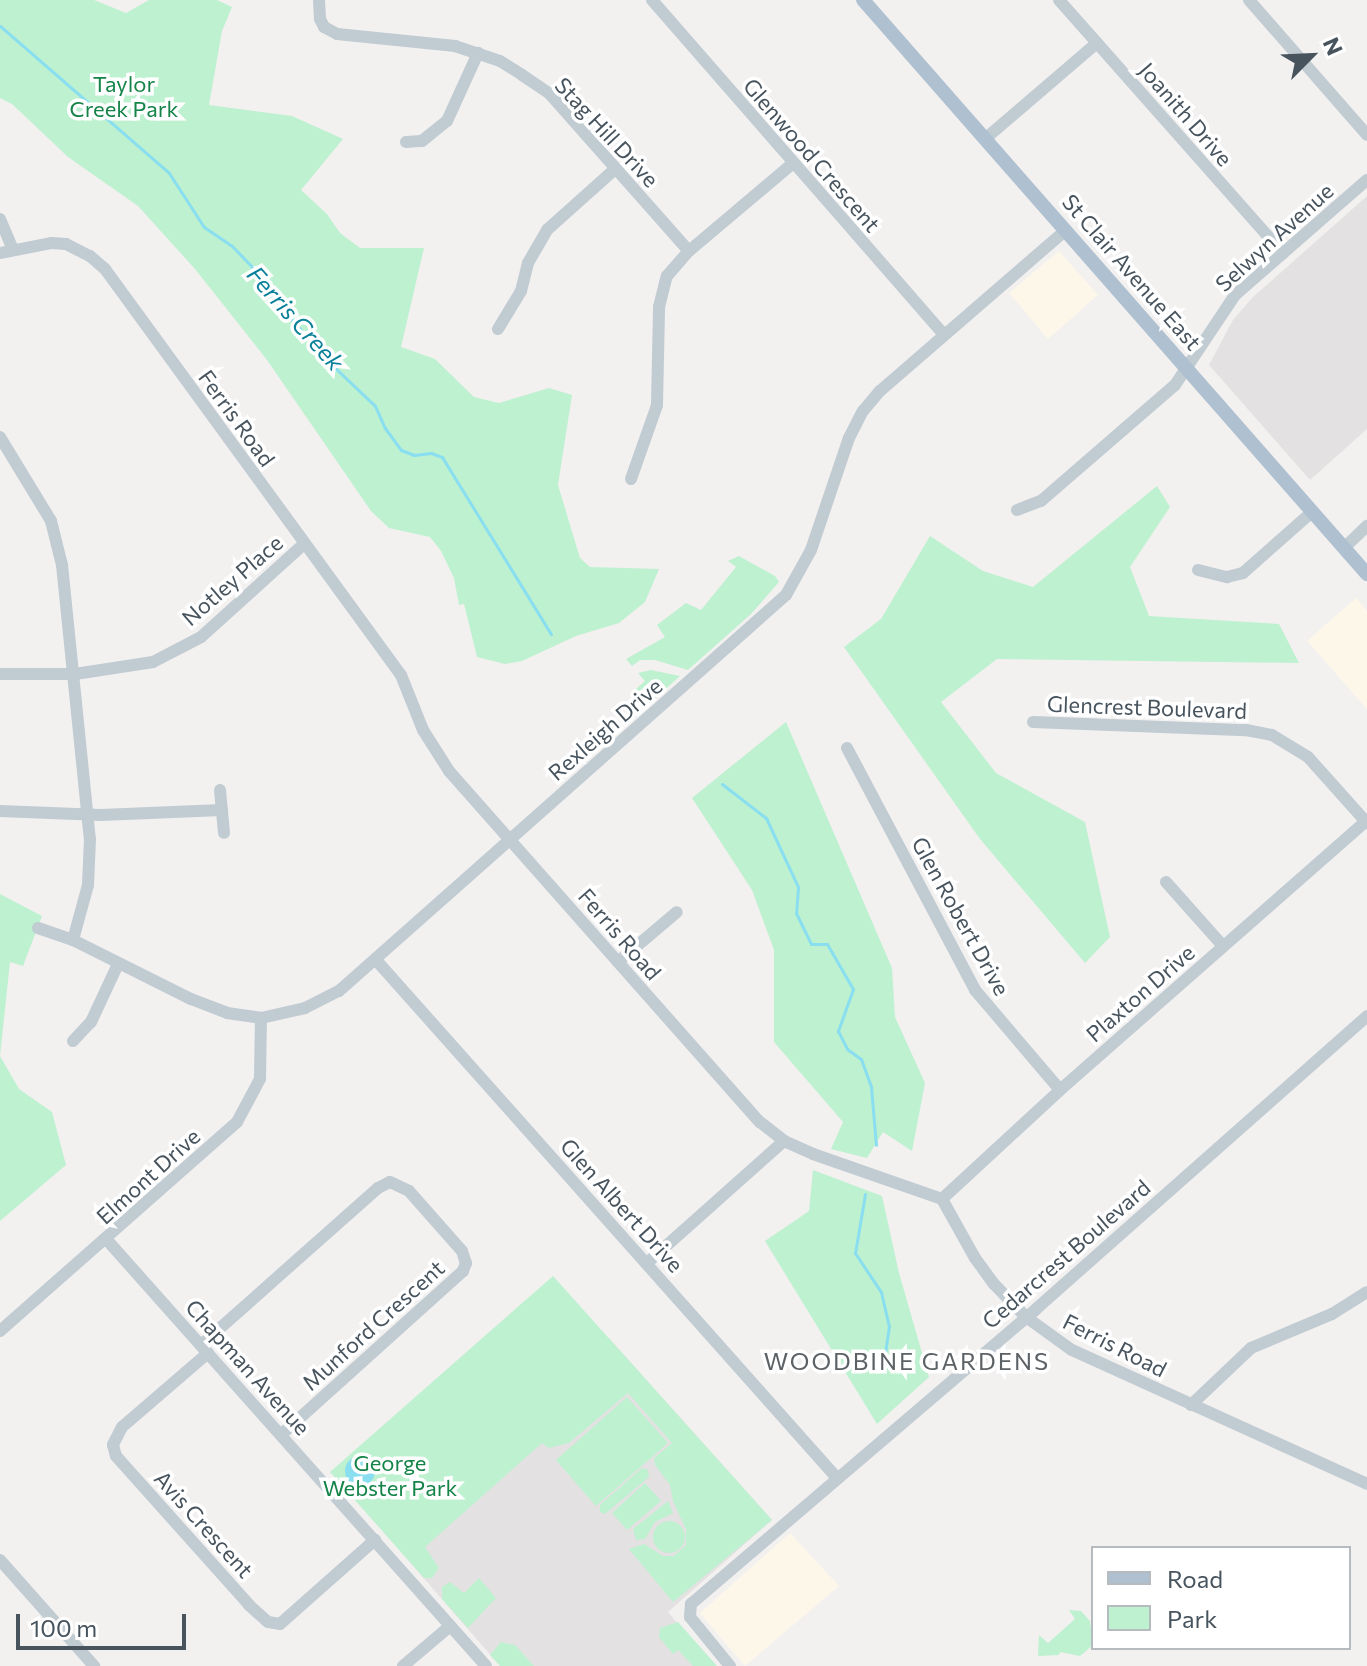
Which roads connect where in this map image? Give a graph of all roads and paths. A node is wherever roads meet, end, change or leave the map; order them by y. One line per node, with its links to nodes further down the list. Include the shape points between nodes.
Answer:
1 (319, 0): 7 (street, Stag Hill Drive, via 324,27 337,34 424,40)
2 (652, 0): 11 (street, Glenwood Crescent)
3 (863, 0): 9 (main road, St Clair Avenue East)
4 (1059, 0): 6 (street, Joanith Drive)
5 (1249, 0): 8 (street)
6 (1097, 43): 9 (street); 18 (street, Joanith Drive)
7 (478, 53): 10 (street, via 447,121 422,141); 12 (street, Stag Hill Drive, via 549,93)
8 (1367, 135)
9 (986, 138): 15 (main road, St Clair Avenue East)
10 (406, 142)
11 (792, 164): 17 (street); 20 (street, Glenwood Crescent)
12 (615, 169): 17 (street, Stag Hill Drive); 19 (street, via 548,229)
13 (1367, 180): 18 (street, Selwyn Avenue)
14 (0, 219): 16 (street)
15 (1066, 230): 20 (street, Rexleigh Drive); 21 (main road, St Clair Avenue East)
16 (6, 251): 27 (street, Ferris Road, via 66,244 105,269)
17 (689, 251): 23 (street, via 667,276 661,294 657,405)
18 (1283, 253): 21 (street, Selwyn Avenue, via 1235,295)
19 (498, 329)
20 (944, 335): 41 (street, Rexleigh Drive, via 863,411 811,550 786,595)
21 (1188, 370): 24 (street, Selwyn Avenue, via 1041,501); 25 (main road, St Clair Avenue East)
22 (0, 437): 32 (street, via 41,502 58,542)
23 (631, 479)
24 (1017, 510)
25 (1312, 512): 28 (main road, St Clair Avenue East); 29 (street, via 1243,573 1227,577)
26 (1367, 526): 28 (street)
27 (304, 544): 32 (street, Notley Place, via 201,637 177,651 153,662); 41 (street, Ferris Road, via 401,675 434,752)
28 (1344, 548): 30 (main road, St Clair Avenue East)
29 (1198, 570)
30 (1367, 574)
31 (0, 674): 32 (street, Notley Place)
32 (75, 674): 38 (street)
33 (1033, 722): 39 (street, Glencrest Boulevard, via 1272,735 1308,757)
34 (847, 748): 53 (street, Glen Robert Drive, via 975,990)
35 (220, 790): 36 (street)
36 (222, 810): 38 (street); 40 (street)
37 (0, 811): 38 (street)
38 (88, 815): 45 (street, via 91,863)
39 (1367, 822): 46 (street, Plaxton Drive)
40 (224, 833)
41 (510, 839): 47 (street, Rexleigh Drive); 48 (street, Ferris Road)
42 (1166, 882): 46 (street)
43 (677, 912): 48 (street)
44 (38, 928): 45 (street, Rexleigh Drive)
45 (73, 940): 49 (street, Rexleigh Drive)
46 (1223, 946): 53 (street, Plaxton Drive)
47 (376, 960): 51 (street, Rexleigh Drive, via 317,1003); 57 (street, Glen Albert Drive)
48 (618, 962): 54 (street, Ferris Road, via 732,1092)
49 (118, 964): 51 (street, Rexleigh Drive, via 216,1010); 52 (street, via 91,1022)
50 (1367, 1016): 59 (street, Cedarcrest Boulevard)
51 (261, 1018): 56 (street, Elmont Drive, via 263,1064 243,1115)
52 (73, 1041)
53 (1060, 1090): 55 (street, Plaxton Drive)
54 (784, 1141): 55 (street, Ferris Road); 57 (street)
55 (942, 1199): 59 (street, Ferris Road, via 986,1274)
56 (107, 1240): 60 (street, Elmont Drive); 61 (street, Chapman Avenue)
57 (647, 1263): 64 (street, Glen Albert Drive)
58 (1367, 1292): 62 (street, via 1332,1314 1251,1348)
59 (1026, 1317): 62 (street, Ferris Road, via 1084,1357); 64 (street, Cedarcrest Boulevard)
60 (0, 1331)
61 (204, 1349): 63 (street, Chapman Avenue); 63 (street, Munford Crescent, via 378,1188 390,1182 409,1191 462,1251 463,1271); 66 (street, Avis Crescent, via 122,1427 113,1445 116,1456 261,1617 280,1624)
62 (1191, 1405): 65 (street, Ferris Road)
63 (282, 1434): 66 (street, Chapman Avenue)
64 (837, 1478): 72 (street, Cedarcrest Boulevard, via 691,1604 690,1617)
65 (1367, 1484)
66 (375, 1540): 68 (street, Chapman Avenue)
67 (0, 1560): 69 (street)
68 (450, 1626): 70 (street); 71 (street, Chapman Avenue)
69 (94, 1666)
70 (403, 1666)
71 (486, 1666)
72 (730, 1666)

